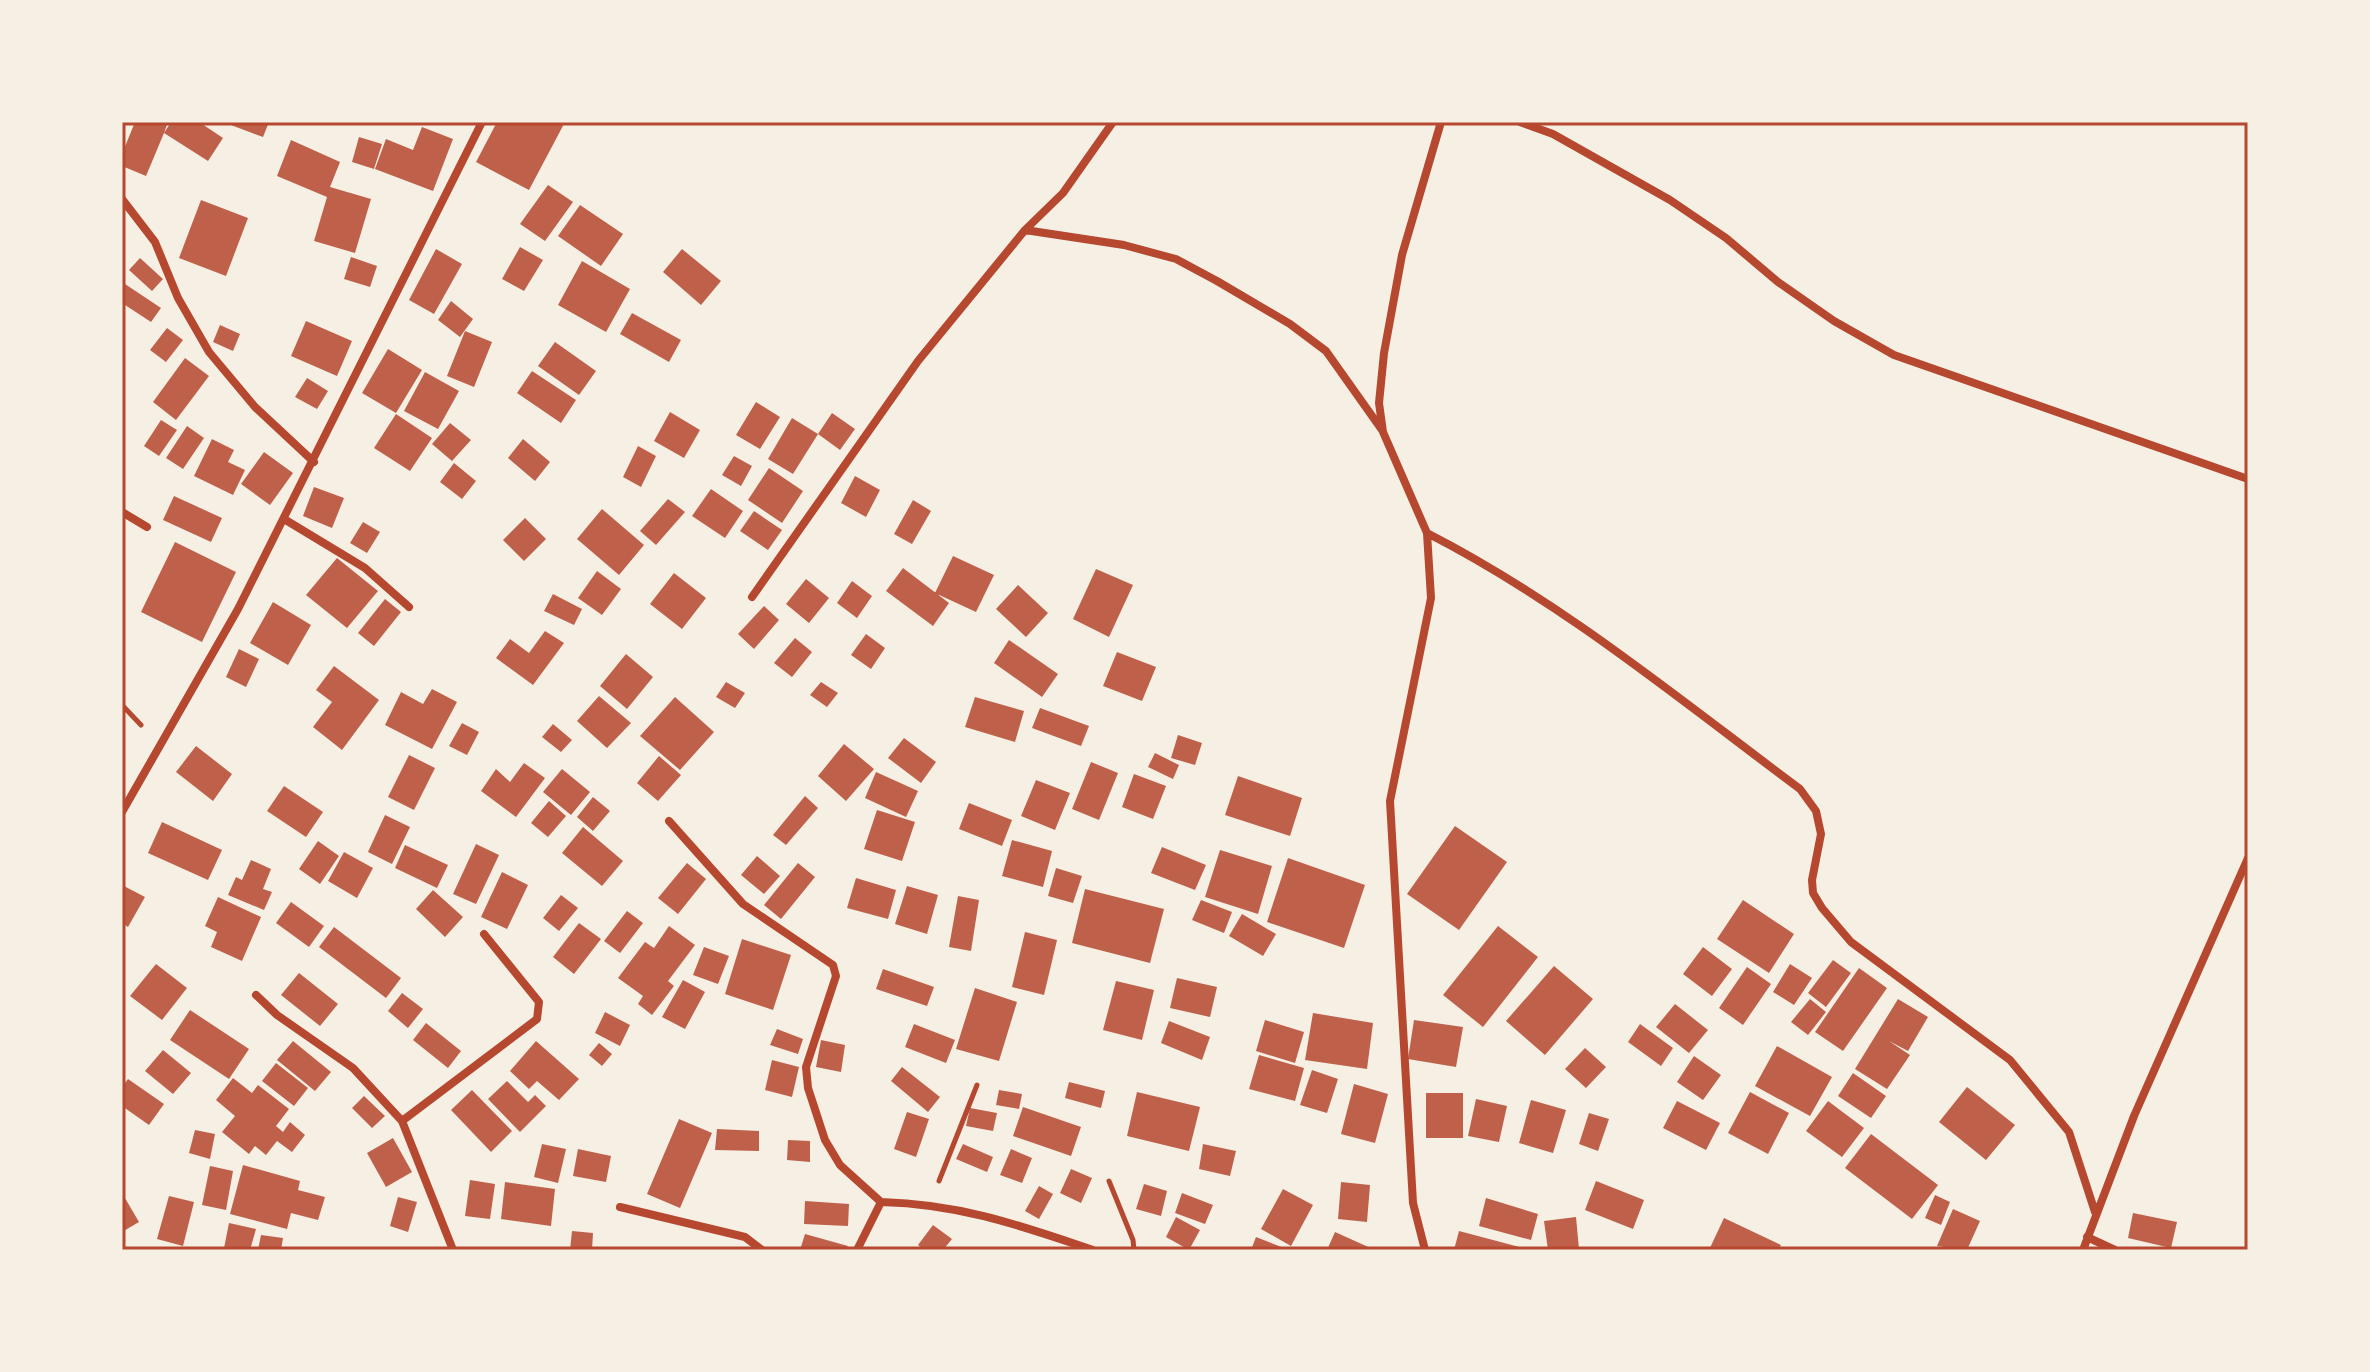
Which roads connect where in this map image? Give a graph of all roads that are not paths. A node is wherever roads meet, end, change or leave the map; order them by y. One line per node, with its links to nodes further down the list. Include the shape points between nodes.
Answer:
1 (482, 122): 8 (street)
2 (1113, 122): 6 (street, via 1063,193)
3 (1441, 122): 7 (street, via 1402,255 1384,353 1379,403)
4 (1520, 122): 9 (street, via 1553,134 1670,200 1834,321 1894,355)
5 (122, 199): 8 (street, via 155,242 178,298 209,352 255,407)
6 (1025, 230): 7 (street, via 1150,252 1217,281 1326,351); 14 (street, via 918,361)
7 (1383, 432): 13 (street)
8 (314, 462): 11 (street)
9 (2248, 479)
10 (122, 512): 12 (street)
11 (284, 519): 15 (street, via 365,568); 16 (street)
12 (147, 527)
13 (1427, 533): 24 (street, via 1521,586 1641,668 1800,789 1816,811 1821,834 1812,880 1822,908 1851,942 2010,1060 2069,1132); 30 (street, via 1431,598 1390,801 1413,1203)
14 (752, 597)
15 (409, 607)
16 (122, 812)
17 (669, 821): 22 (street, via 743,904 833,965 836,976 806,1067 808,1088 825,1140 840,1165)
18 (2248, 858): 24 (street)
19 (484, 934): 21 (street, via 539,1002 537,1019)
20 (256, 995): 21 (street, via 353,1068)
21 (402, 1121): 26 (street)
22 (881, 1202): 28 (street); 29 (street, via 930,1203 993,1217)
23 (620, 1207): 27 (street, via 745,1237)
24 (2095, 1212): 25 (street)
25 (2087, 1237): 31 (street); 32 (street)
26 (453, 1250)
27 (762, 1250)
28 (857, 1250)
29 (1093, 1250)
30 (1425, 1250)
31 (2083, 1250)
32 (2115, 1250)

